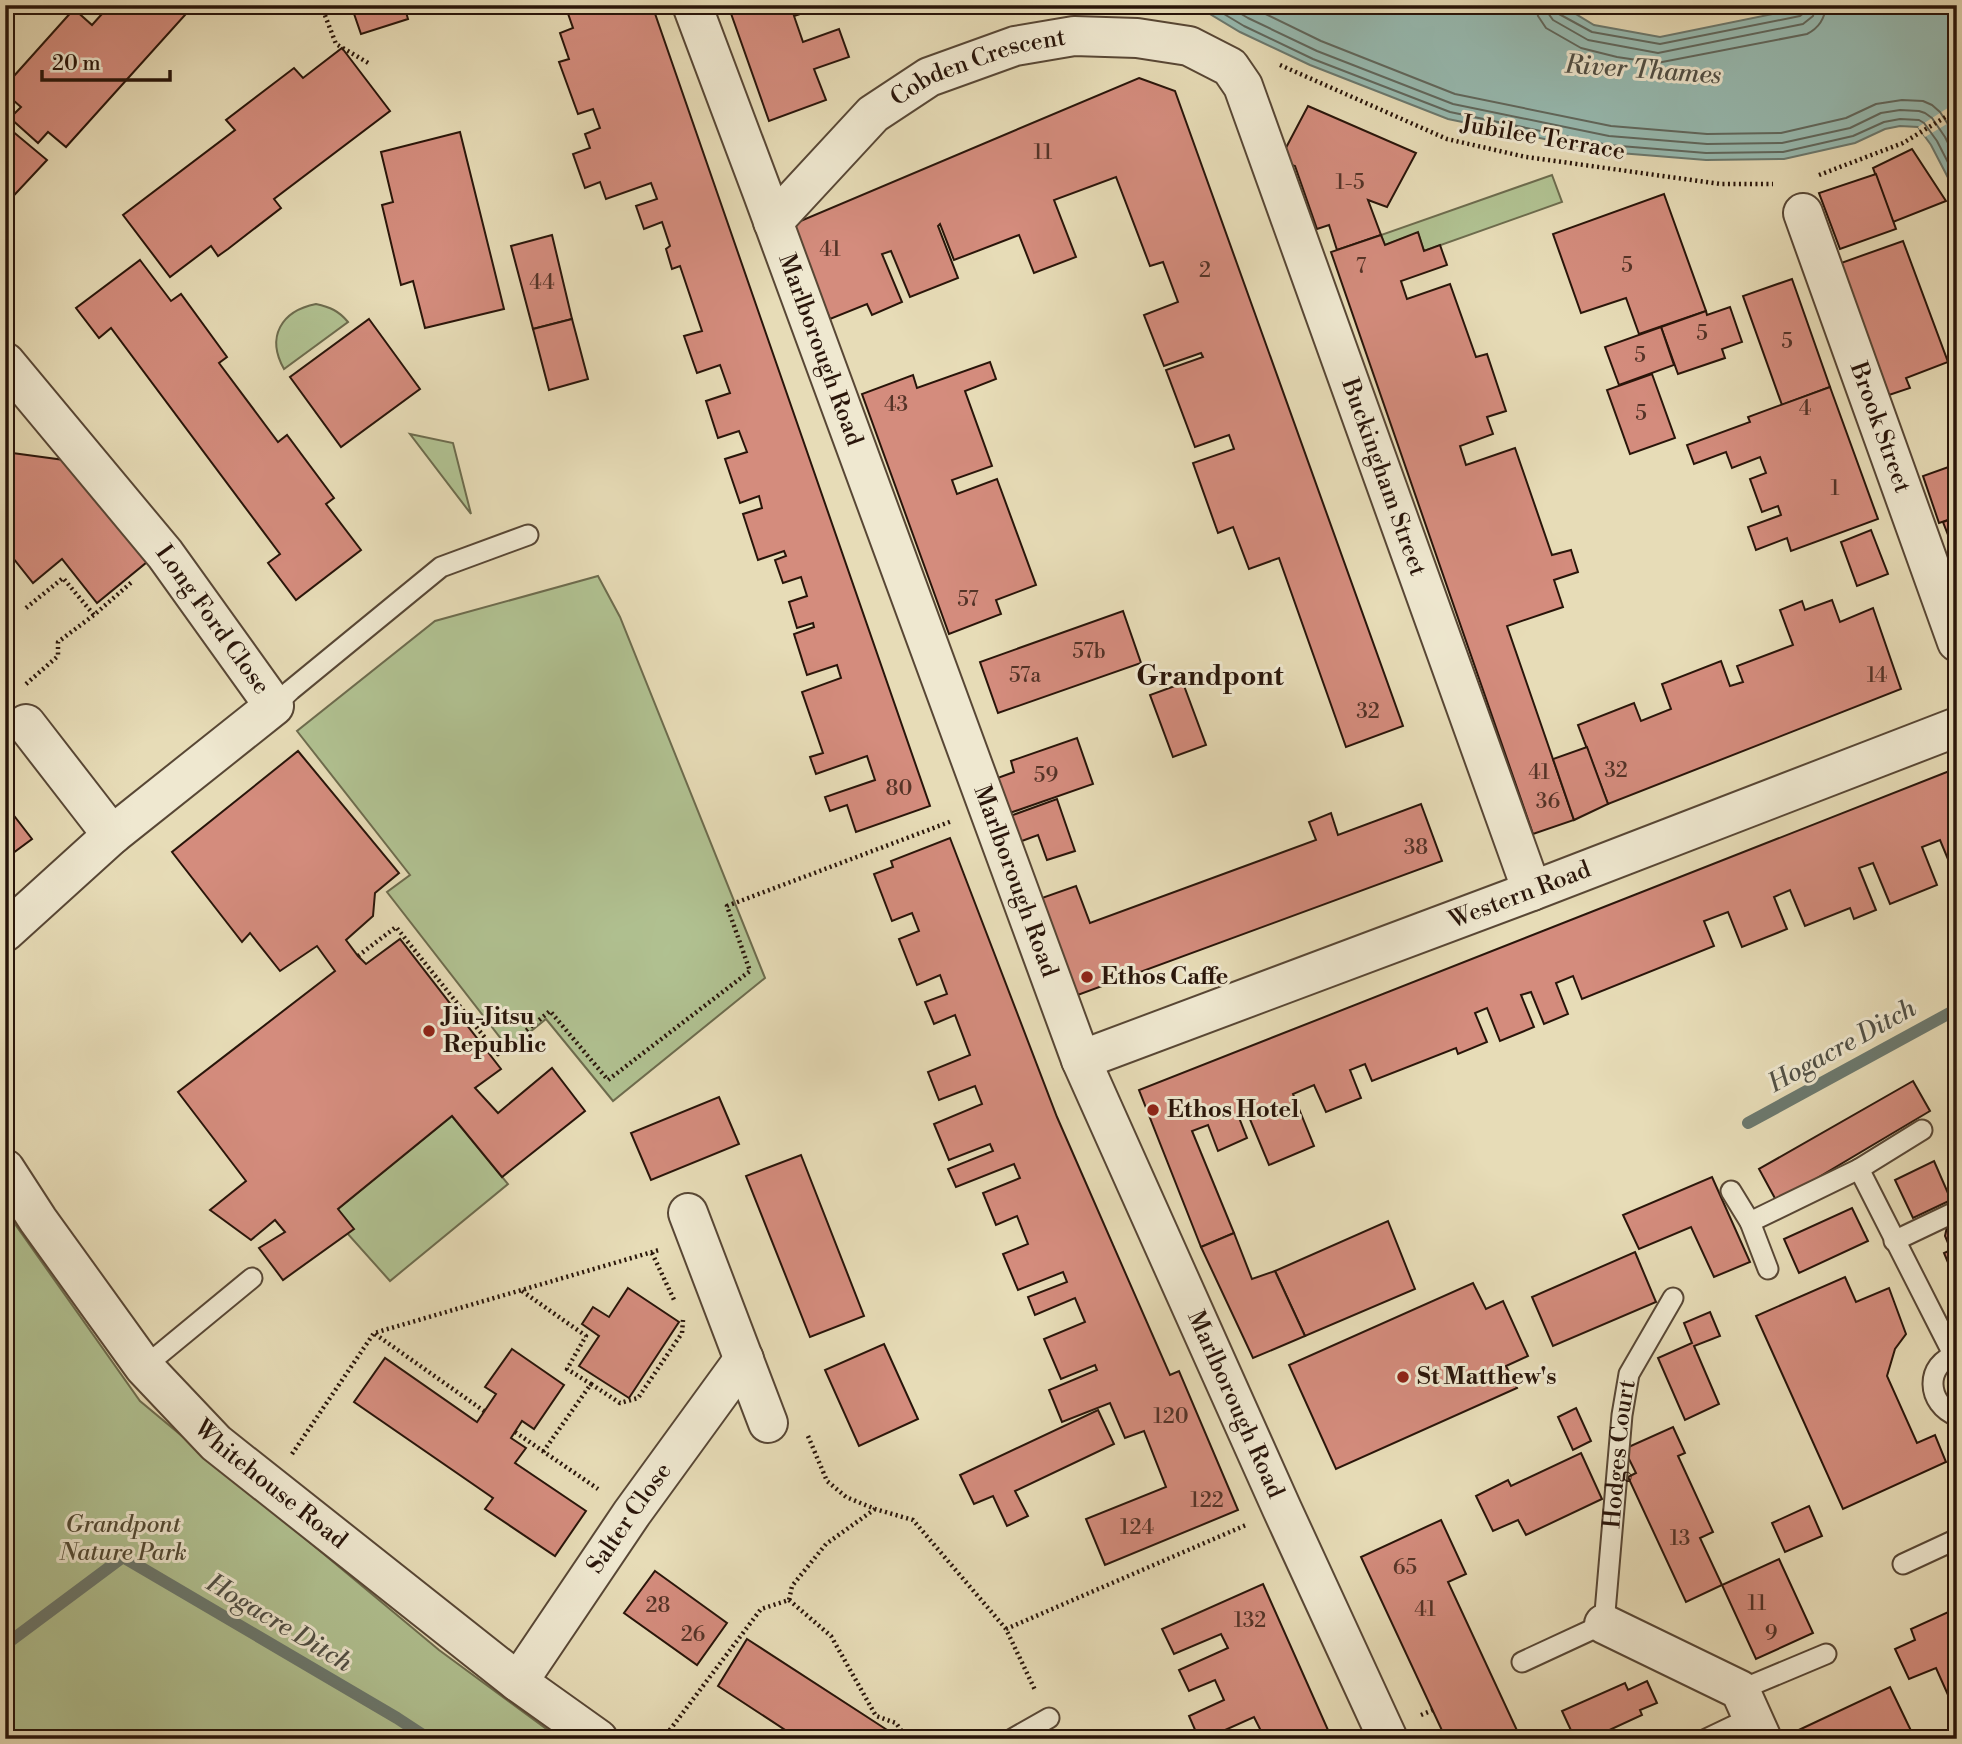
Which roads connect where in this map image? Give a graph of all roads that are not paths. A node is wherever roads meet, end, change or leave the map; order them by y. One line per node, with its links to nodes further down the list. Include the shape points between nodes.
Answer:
1 (692, 5): 4 (street, Marlborough Road)
2 (1230, 67): 4 (street, Cobden Crescent, via 1188,46 1137,38 1074,36 1015,46 929,77 873,114); 12 (street, Buckingham Street, via 1243,86)
3 (1792, 198): 7 (street, Brook Street)
4 (773, 222): 14 (street, Marlborough Road)
5 (5, 362): 8 (street, Long Ford Close, via 165,554)
6 (528, 535): 8 (lane, via 441,567)
7 (1957, 642)
8 (274, 706): 11 (street, Long Ford Close)
9 (23, 707): 11 (street)
10 (1957, 727): 12 (street, Western Road)
11 (112, 835): 13 (street, Long Ford Close)
12 (1532, 891): 14 (street, Western Road)
13 (5, 932)
14 (1080, 1060): 41 (street, Marlborough Road)
15 (1922, 1130): 17 (lane)
16 (5, 1169): 28 (street, Whitehouse Road)
17 (1859, 1169): 20 (lane); 22 (lane)
18 (1731, 1191): 20 (lane)
19 (1957, 1211): 22 (lane)
20 (1750, 1223): 23 (lane)
21 (693, 1225): 27 (street)
22 (1894, 1241): 26 (lane)
23 (1768, 1269)
24 (252, 1278): 28 (lane)
25 (1674, 1298): 33 (lane, Hodges Court, via 1629,1374)
26 (1955, 1354): 29 (lane, via 1937,1368 1933,1389 1942,1407)
27 (744, 1359): 30 (street); 36 (street, Salter Close)
28 (144, 1367): 36 (street, Whitehouse Road, via 216,1443)
29 (1957, 1416)
30 (768, 1423)
31 (1957, 1539): 32 (lane)
32 (1903, 1564)
33 (1604, 1624): 35 (lane); 37 (street)
34 (1826, 1654): 37 (lane)
35 (1522, 1662)
36 (518, 1682): 39 (street, Whitehouse Road)
37 (1751, 1715): 42 (lane)
38 (1049, 1718): 40 (lane)
39 (598, 1739)
40 (1012, 1739)
41 (1388, 1739)
42 (1706, 1739)

